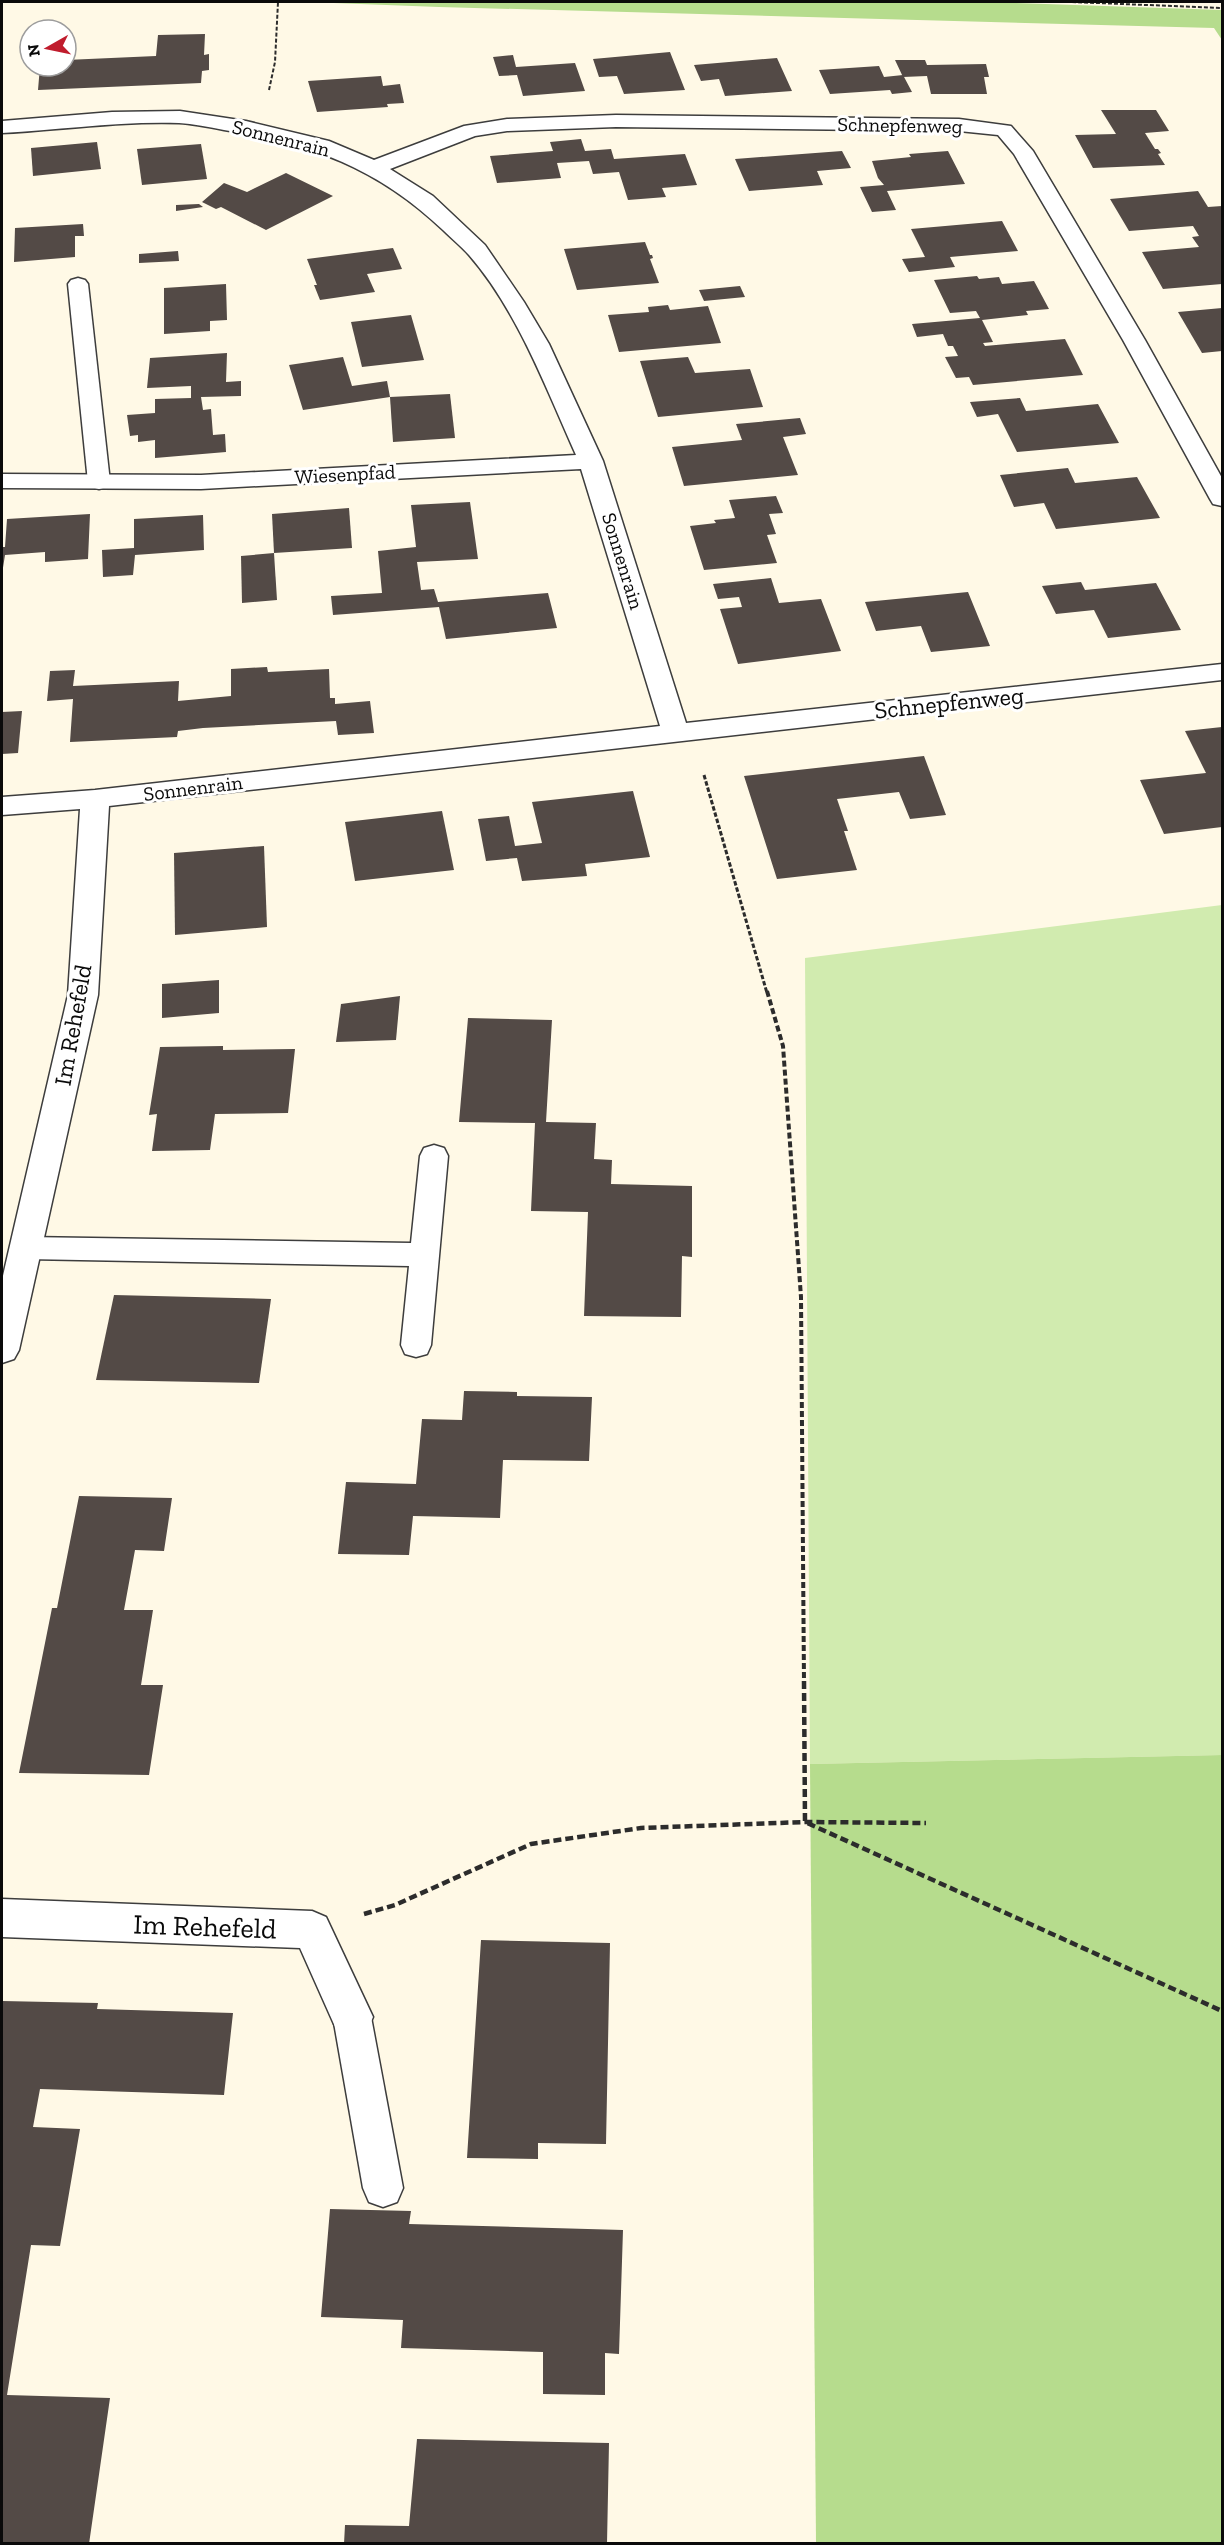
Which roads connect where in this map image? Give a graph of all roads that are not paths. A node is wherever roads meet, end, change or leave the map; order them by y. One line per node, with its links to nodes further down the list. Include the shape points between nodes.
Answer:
1 (2, 127): 2 (street, Sonnenrain, via 180,117 322,145)
2 (374, 168): 4 (street, Sonnenrain, via 425,201 477,250 538,344); 7 (street, Schnepfenweg, via 471,130 507,124 616,121 959,125 1004,130 1023,150)
3 (78, 284): 6 (lane)
4 (591, 461): 6 (street, Wiesenpfad, via 201,482); 9 (street, Sonnenrain)
5 (2, 481): 6 (street, Wiesenpfad)
6 (99, 482)
7 (1222, 500)
8 (1222, 672): 9 (street, Schnepfenweg)
9 (684, 732): 10 (street, Sonnenrain)
10 (95, 800): 11 (street, Sonnenrain); 13 (street, Im Rehefeld, via 83,995)
11 (2, 806)
12 (434, 1156): 14 (lane)
13 (26, 1248): 14 (lane); 16 (street, Im Rehefeld)
14 (425, 1255): 15 (lane)
15 (416, 1345)
16 (2, 1350)
17 (2, 1918): 18 (street, Im Rehefeld, via 312,1930)
18 (352, 2017): 19 (lane)
19 (383, 2188)

